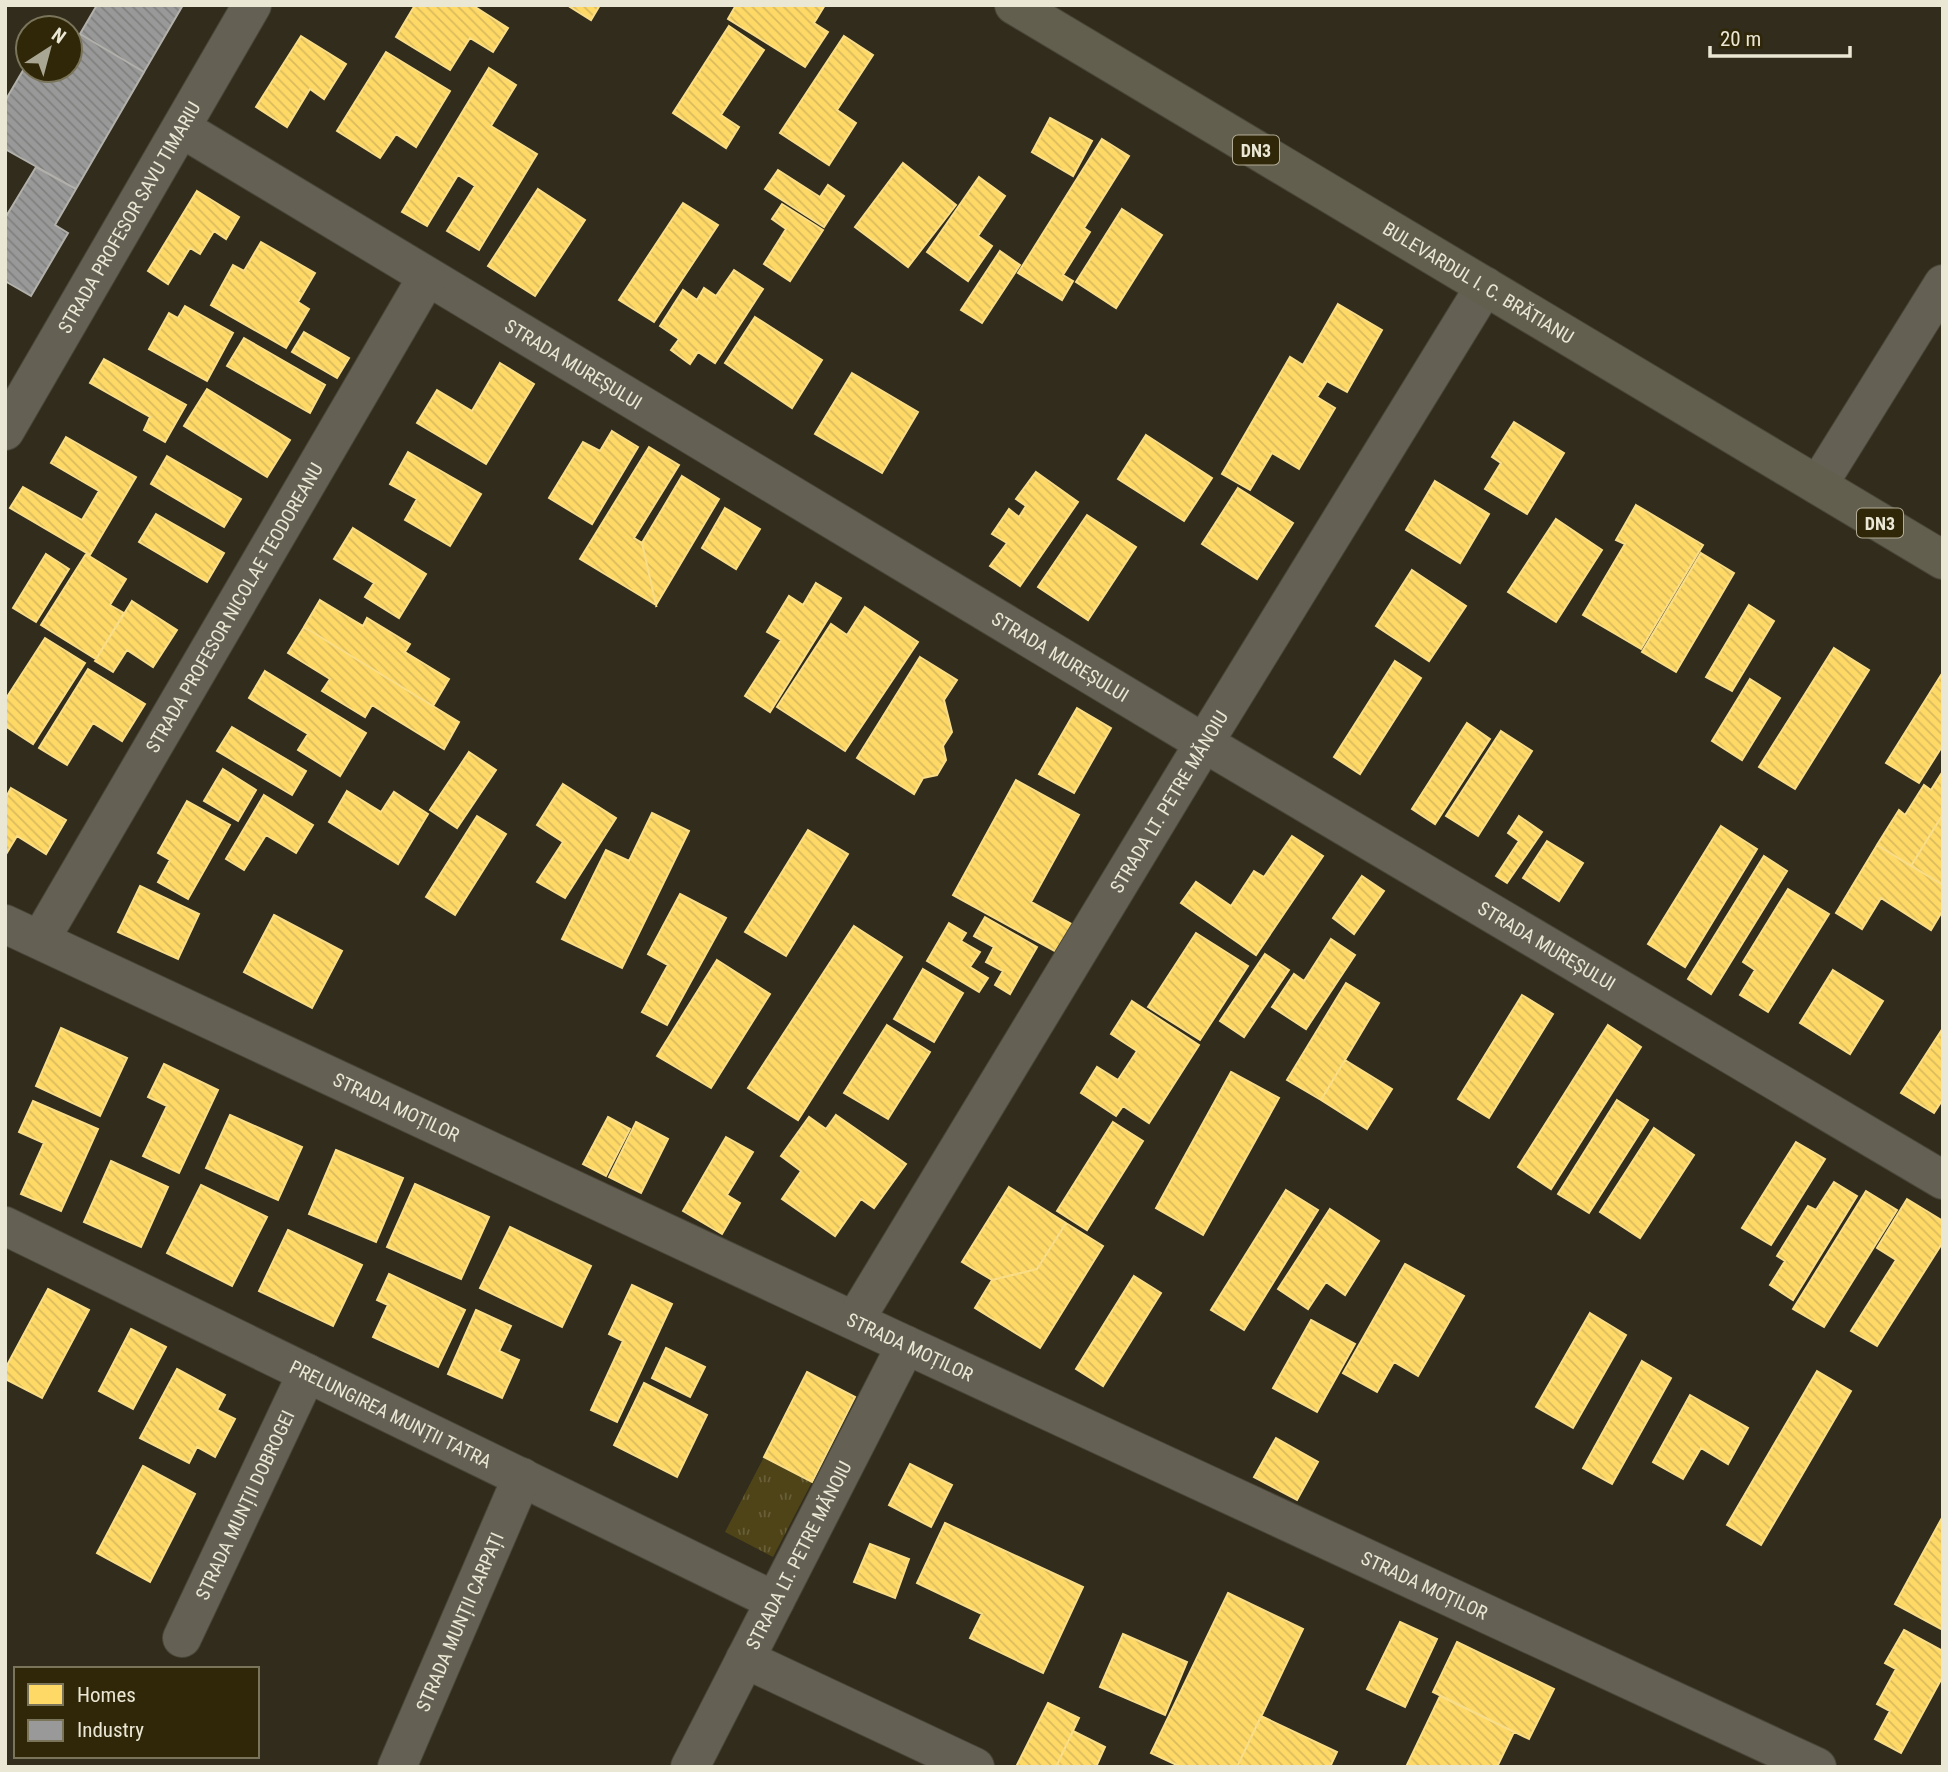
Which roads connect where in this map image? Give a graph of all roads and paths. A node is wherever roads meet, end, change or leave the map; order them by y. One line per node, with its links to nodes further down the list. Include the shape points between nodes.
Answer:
1 (252, 5): 3 (street, STRADA PROFESOR SAVU TIMARIU)
2 (1022, 8): 6 (main road, BULEVARDUL I. C. BRĂTIANU / DN3)
3 (180, 128): 4 (street, STRADA MUREȘULUI); 7 (street, STRADA PROFESOR SAVU TIMARIU)
4 (427, 277): 10 (street, STRADA MUREȘULUI); 12 (street, STRADA PROFESOR NICOLAE TEODOREANU)
5 (1943, 284): 8 (street)
6 (1485, 286): 8 (main road, BULEVARDUL I. C. BRĂTIANU / DN3); 10 (street, STRADA LT. PETRE MĂNOIU)
7 (5, 431)
8 (1818, 485): 9 (main road, BULEVARDUL I. C. BRĂTIANU / DN3)
9 (1943, 560)
10 (1204, 743): 13 (street, STRADA MUREȘULUI); 15 (street, STRADA LT. PETRE MĂNOIU)
11 (5, 924): 12 (street, STRADA MOȚILOR)
12 (40, 940): 15 (street, STRADA MOȚILOR)
13 (1943, 1180)
14 (5, 1226): 17 (street, PRELUNGIREA MUNȚII TATRA)
15 (855, 1320): 16 (street, STRADA MOȚILOR)
16 (906, 1345): 19 (street, STRADA LT. PETRE MĂNOIU); 25 (street, STRADA MOȚILOR)
17 (306, 1373): 18 (street, PRELUNGIREA MUNȚII TATRA); 20 (street, STRADA MUNȚII DOBROGEI)
18 (523, 1477): 19 (street, PRELUNGIREA MUNȚII TATRA); 22 (street, STRADA MUNȚII CARPAȚI)
19 (775, 1601): 21 (street, STRADA LT. PETRE MĂNOIU)
20 (182, 1638)
21 (745, 1659): 23 (street, STRADA LT. PETRE MĂNOIU); 24 (street)
22 (397, 1767)
23 (690, 1767)
24 (975, 1767)
25 (1817, 1767)

